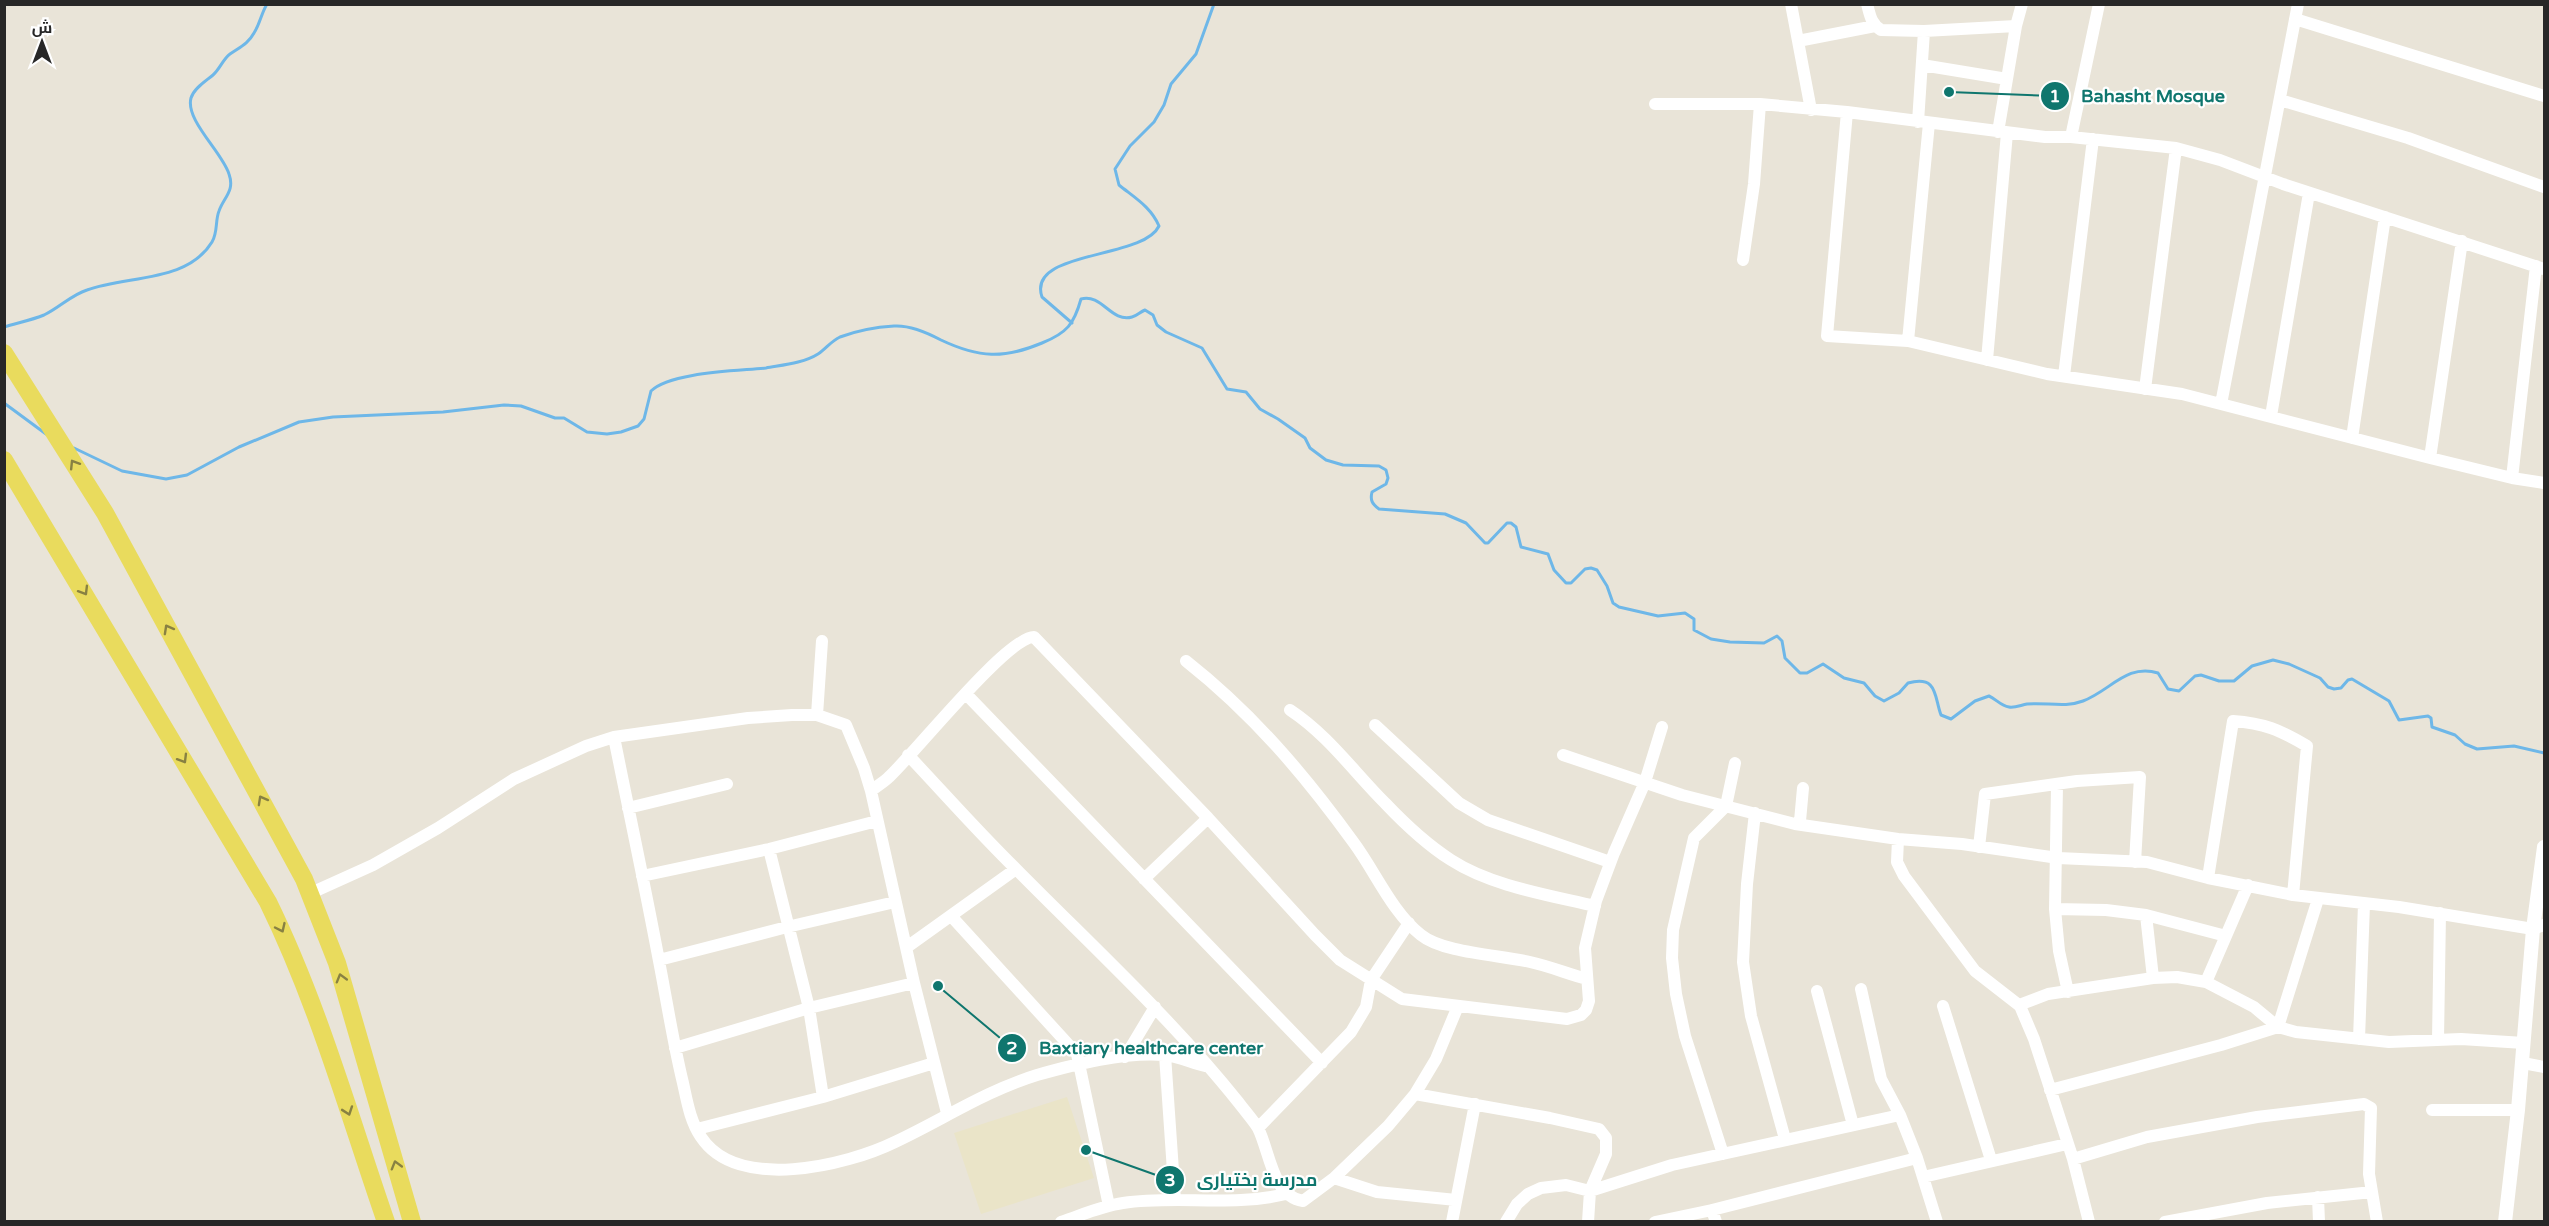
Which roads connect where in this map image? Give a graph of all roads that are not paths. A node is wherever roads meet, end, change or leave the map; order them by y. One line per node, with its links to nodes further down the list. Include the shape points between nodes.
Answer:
1 (1791, 4): 10 (street)
2 (1868, 4): 7 (street)
3 (2022, 4): 8 (street)
4 (2099, 4): 21 (street)
5 (2298, 4): 6 (street)
6 (2295, 20): 13 (street); 14 (street)
7 (1875, 26): 9 (street, via 1889,31); 10 (street)
8 (2016, 26): 9 (street); 12 (street)
9 (1924, 31): 11 (street)
10 (1798, 41): 17 (street)
11 (1922, 65): 12 (street); 19 (street)
12 (2007, 80): 20 (street)
13 (2544, 96)
14 (2280, 100): 24 (street); 25 (street, via 2408,138)
15 (1655, 104): 16 (street)
16 (1760, 104): 17 (street); 29 (street)
17 (1811, 110): 18 (street)
18 (1847, 112): 19 (street); 31 (street, via 1827,336)
19 (1924, 123): 20 (street); 31 (street)
20 (2002, 132): 21 (street); 33 (street)
21 (2071, 137): 22 (street)
22 (2093, 139): 23 (street); 34 (street)
23 (2176, 148): 24 (street); 35 (street)
24 (2266, 177): 26 (street); 36 (street)
25 (2544, 187)
26 (2309, 193): 27 (street); 37 (street)
27 (2385, 218): 28 (street); 38 (street)
28 (2462, 241): 30 (street); 39 (street)
29 (1743, 260)
30 (2540, 267): 41 (street)
31 (1908, 341): 33 (street)
32 (4, 353): 77 (main road, one-way to 32, via 291,851 105,513)
33 (1987, 360): 34 (street)
34 (2064, 376): 35 (street)
35 (2145, 388): 36 (street)
36 (2221, 404): 37 (street)
37 (2271, 416): 38 (street)
38 (2352, 438): 39 (street)
39 (2430, 458): 41 (street)
40 (4, 460): 146 (main road, one-way to 146, via 255,878 280,927 311,1003)
41 (2512, 478): 42 (street)
42 (2544, 483)
43 (822, 641): 47 (street)
44 (1186, 660): 87 (street, via 1262,728 1316,791)
45 (966, 694): 51 (street); 62 (street, via 1004,655 1034,638); 75 (street)
46 (1290, 710): 82 (street, via 1307,722 1385,804 1450,860 1477,874)
47 (818, 715): 50 (street, via 748,718); 58 (street, via 846,725)
48 (1375, 725): 70 (street, via 1459,802 1488,820)
49 (1662, 727): 54 (street)
50 (614, 737): 60 (street); 77 (street, via 514,779 373,865)
51 (908, 755): 58 (street); 72 (street)
52 (1563, 756): 54 (street)
53 (1735, 763): 59 (street)
54 (1645, 782): 59 (street); 70 (street)
55 (727, 784): 60 (street)
56 (2057, 785): 66 (street, via 1985,794); 69 (street); 71 (street, via 2140,777)
57 (1803, 788): 64 (street, via 1800,821)
58 (870, 791): 63 (street)
59 (1726, 806): 61 (street); 132 (street, via 1694,838 1672,930 1672,957 1684,1036)
60 (628, 808): 73 (street)
61 (1755, 813): 64 (street); 130 (street, via 1743,962 1751,1016)
62 (1208, 818): 75 (street); 94 (street, via 1340,960)
63 (877, 821): 67 (street); 80 (street)
64 (1795, 824): 65 (street)
65 (1898, 839): 66 (street); 101 (street, via 1896,862 1904,876 1975,970)
66 (1979, 847): 69 (street)
67 (769, 849): 73 (street); 88 (street)
68 (2544, 853): 89 (street)
69 (2058, 858): 71 (street); 83 (street)
70 (1610, 862): 82 (street)
71 (2135, 862): 74 (street)
72 (1016, 869): 86 (street); 104 (street)
73 (642, 876): 92 (street)
74 (2208, 878): 76 (street); 78 (street, via 2233,721 2257,723 2276,728 2307,746)
75 (1144, 879): 113 (street)
76 (2248, 885): 78 (street); 90 (street)
77 (310, 893): 147 (main road, one-way to 77, via 337,963)
78 (2293, 895): 79 (street)
79 (2318, 899): 81 (street); 106 (street)
80 (895, 902): 88 (street); 91 (street)
81 (2364, 904): 84 (street); 107 (street)
82 (1595, 906): 95 (street, via 1585,948)
83 (2055, 909): 85 (street); 100 (street)
84 (2440, 913): 89 (street); 108 (street)
85 (2146, 915): 90 (street); 93 (street)
86 (952, 917): 91 (street); 116 (street, via 1077,1054)
87 (1409, 923): 94 (street); 95 (street, via 1422,936 1447,948 1532,962)
88 (787, 927): 92 (street); 105 (street)
89 (2539, 927): 109 (street)
90 (2226, 936): 96 (street)
91 (907, 947): 97 (street)
92 (659, 960): 110 (street)
93 (2153, 978): 96 (street); 100 (street)
94 (1371, 980): 102 (street, via 1402,999); 113 (street, via 1366,1006 1351,1032)
95 (1587, 980): 102 (street, via 1586,1010 1567,1019)
96 (2206, 982): 106 (street, via 2254,1007)
97 (914, 983): 105 (street); 115 (street)
98 (1861, 989): 126 (street, via 1881,1079)
99 (1817, 991): 127 (street)
100 (2068, 992): 101 (street, via 2048,994)
101 (2019, 1005): 119 (street)
102 (1458, 1006): 120 (street, via 1436,1059)
103 (1943, 1006): 135 (street)
104 (1155, 1007): 112 (street); 117 (street)
105 (809, 1008): 110 (street); 121 (street)
106 (2278, 1027): 107 (street); 119 (street)
107 (2359, 1039): 108 (street)
108 (2439, 1040): 109 (street)
109 (2524, 1043): 114 (street)
110 (675, 1048): 129 (street)
111 (1165, 1055): 112 (street); 117 (street); 142 (street)
112 (1125, 1057): 116 (street)
113 (1322, 1063): 128 (street)
114 (2523, 1063): 118 (street); 124 (street)
115 (934, 1064): 121 (street); 125 (street)
116 (1080, 1065): 125 (street, via 991,1092); 144 (street)
117 (1205, 1066): 128 (street)
118 (2544, 1067)
119 (2050, 1090): 131 (street)
120 (1415, 1094): 122 (street); 137 (street)
121 (823, 1097): 129 (street)
122 (1474, 1104): 138 (street, via 1599,1129 1606,1138 1606,1154); 143 (street)
123 (2432, 1110): 124 (street)
124 (2518, 1110): 158 (street)
125 (947, 1113): 129 (street, via 894,1143 858,1156 790,1169 752,1168 728,1161 712,1151)
126 (1900, 1115): 127 (street); 133 (street)
127 (1853, 1125): 130 (street)
128 (1258, 1128): 140 (street)
129 (697, 1129)
130 (1785, 1139): 132 (street)
131 (2067, 1144): 134 (street); 135 (street)
132 (1723, 1154): 138 (street, via 1672,1165)
133 (1917, 1158): 136 (street); 145 (street)
134 (2073, 1159): 139 (street, via 2147,1137 2257,1117 2364,1104 2371,1108); 154 (street)
135 (1991, 1160): 136 (street)
136 (1923, 1177): 153 (street)
137 (1334, 1178): 140 (street, via 1303,1202); 143 (street, via 1377,1192)
138 (1590, 1191): 150 (street, via 1566,1185 1542,1188 1517,1204); 151 (street)
139 (2372, 1192): 141 (street); 157 (street)
140 (1286, 1194): 142 (street, via 1246,1200)
141 (2319, 1197): 155 (street); 156 (street)
142 (1174, 1200): 144 (street)
143 (1456, 1200): 149 (street)
144 (1109, 1206): 148 (street)
145 (1714, 1216): 152 (street)
146 (386, 1221)
147 (412, 1221)
148 (1061, 1221)
149 (1452, 1221)
150 (1506, 1221)
151 (1588, 1221)
152 (1655, 1221)
153 (1937, 1221)
154 (2089, 1221)
155 (2165, 1221)
156 (2319, 1221)
157 (2377, 1221)
158 (2505, 1221)

